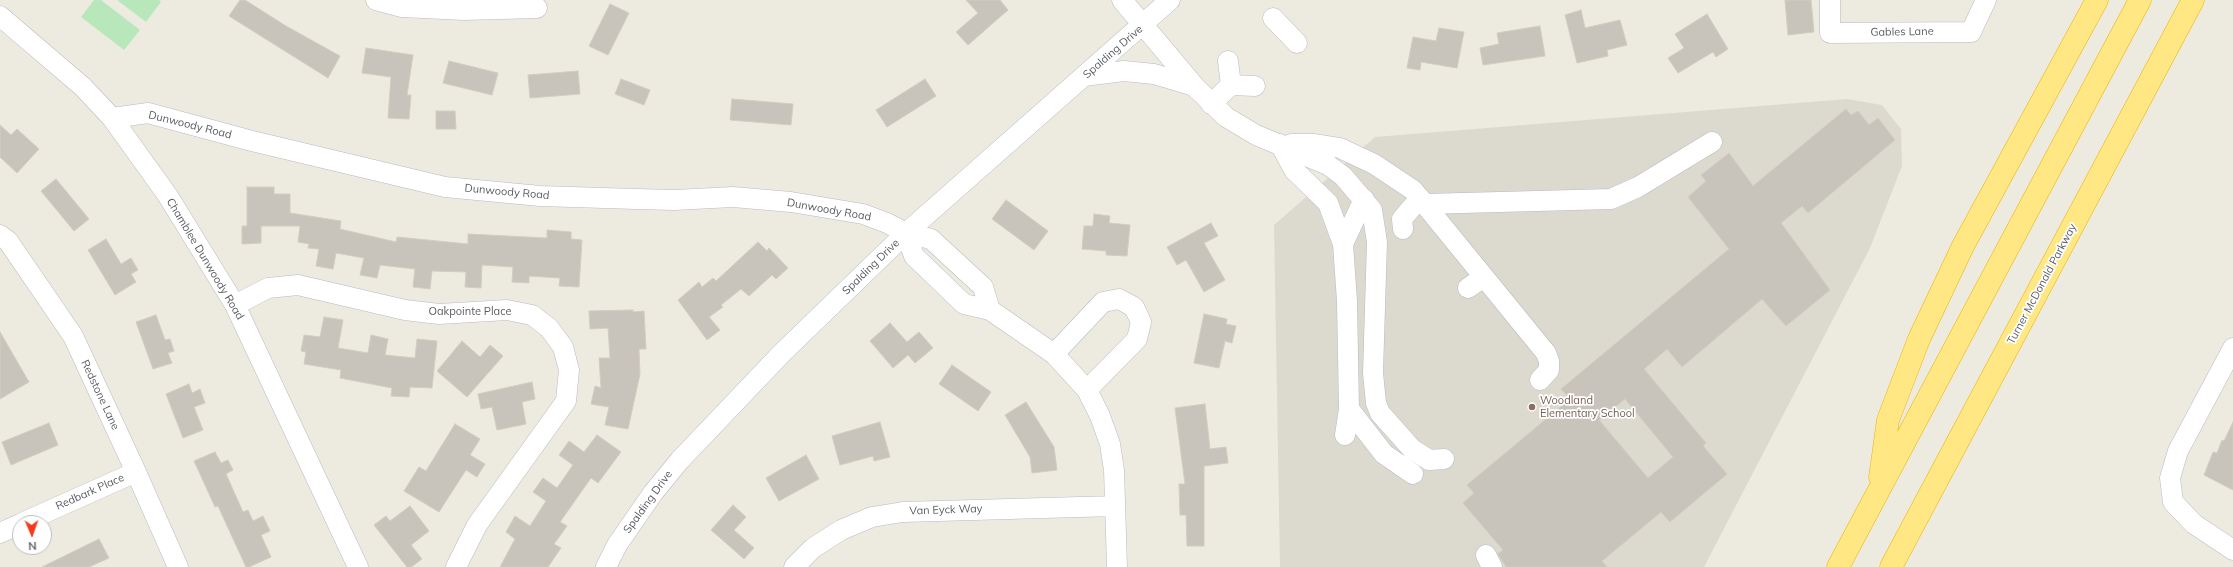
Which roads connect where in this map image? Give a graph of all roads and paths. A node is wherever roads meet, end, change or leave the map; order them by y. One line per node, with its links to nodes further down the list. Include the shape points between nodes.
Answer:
1 (376, 0): 9 (street, via 402,6 464,10)
2 (1122, 0): 12 (street)
3 (1170, 0): 12 (street, Spalding Drive)
4 (1830, 0): 5 (street, Gables Lane, via 1830,33 1971,32)
5 (1986, 0)
6 (2097, 0): 39 (highway, via 1963,246 1919,339 1888,420)
7 (2140, 0): 39 (highway)
8 (2192, 0): 52 (highway, Turner McDonald Parkway)
9 (537, 8)
10 (0, 16): 20 (street, Chamblee Dunwoody Road, via 83,87)
11 (1273, 18): 13 (street)
12 (1143, 24): 15 (street, Spalding Drive); 17 (street)
13 (1297, 43)
14 (1228, 61): 16 (street)
15 (1084, 76): 17 (street, via 1132,72 1154,74); 26 (street, Spalding Drive)
16 (1231, 85): 18 (street); 19 (street)
17 (1194, 86): 19 (street)
18 (1255, 86)
19 (1211, 104): 22 (street, via 1226,117 1256,135)
20 (112, 118): 26 (street, Dunwoody Road, via 148,113 252,141 445,187 540,196 674,200 733,197 790,202 863,214); 29 (street, Chamblee Dunwoody Road, via 153,174)
21 (1712, 142): 24 (street, via 1638,187 1611,199)
22 (1280, 144): 23 (street, via 1328,165 1343,176); 24 (street, via 1316,144 1340,148 1407,184); 28 (street, via 1294,170 1328,204)
23 (1364, 199): 28 (street); 36 (street, via 1372,210 1377,242 1373,373 1376,403 1380,413 1412,449 1429,460)
24 (1422, 201): 25 (street, via 1402,218); 32 (street, via 1476,282 1546,353 1549,370)
25 (1403, 229)
26 (906, 233): 31 (street, Dunwoody Road, via 931,239 983,287 990,310); 48 (street, Spalding Drive, via 782,353 680,460 653,493 617,545)
27 (0, 235): 37 (street, Redstone Lane, via 8,241 73,336)
28 (1343, 244): 34 (street)
29 (235, 305): 46 (street, Chamblee Dunwoody Road); 47 (street, Oakpointe Place, via 268,288 298,285 404,310 440,314 507,310 532,315 549,328 562,347 570,370 566,401 477,525)
30 (2233, 348): 44 (street, via 2178,451 2170,478 2173,502 2194,524)
31 (1054, 354): 33 (street); 33 (street, via 1104,302 1119,299 1134,307 1141,322 1137,339)
32 (1540, 380)
33 (1087, 390): 40 (street, via 1110,444)
34 (1349, 409): 35 (street); 38 (street, via 1384,454)
35 (1345, 435)
36 (1444, 459)
37 (136, 472): 41 (street, Redbark Place); 45 (street, Redstone Lane)
38 (1413, 474)
39 (1878, 492): 51 (highway)
40 (1115, 506): 49 (street, Van Eyck Way, via 903,512 872,517 841,530 813,548); 50 (street)
41 (39, 515)
42 (12, 527): 43 (street, Redbark Place)
43 (0, 533)
44 (2233, 550)
45 (178, 567)
46 (358, 567)
47 (456, 567)
48 (606, 567)
49 (794, 567)
50 (1117, 567)
51 (1838, 567)
52 (1891, 567)

